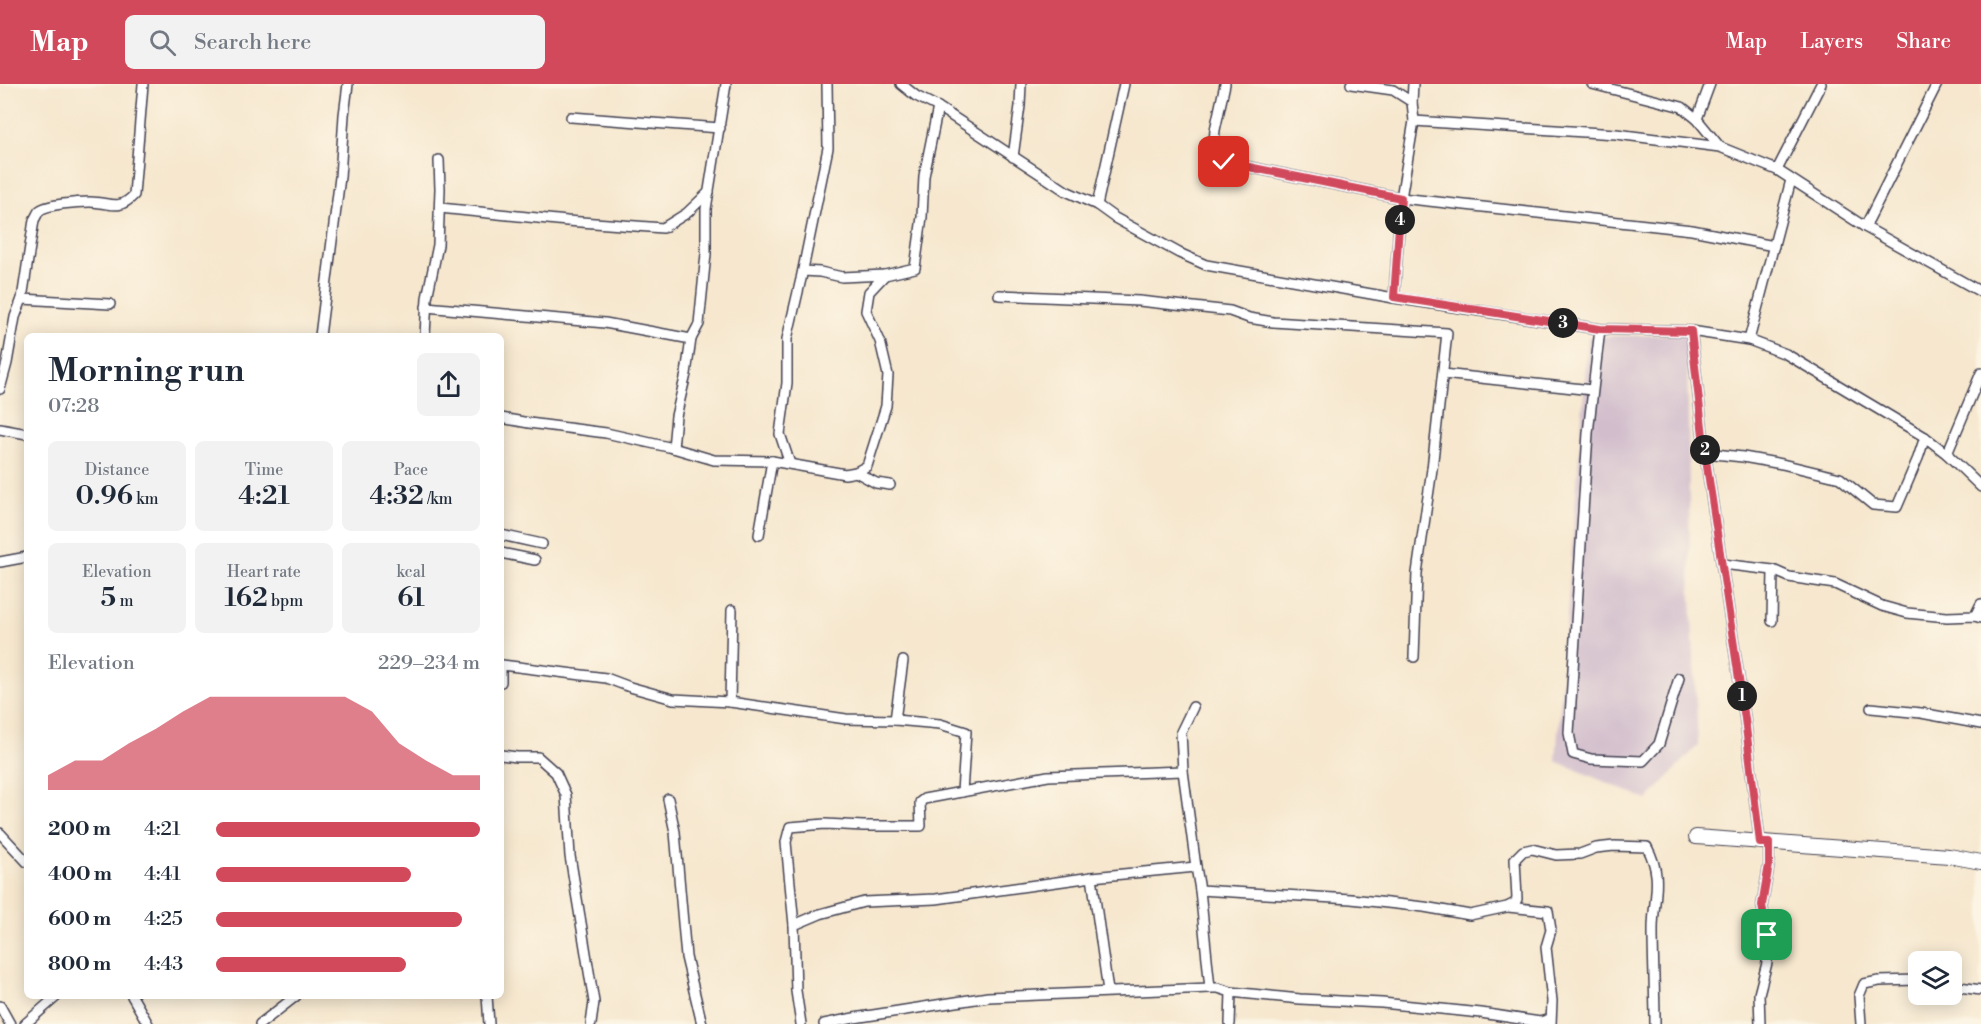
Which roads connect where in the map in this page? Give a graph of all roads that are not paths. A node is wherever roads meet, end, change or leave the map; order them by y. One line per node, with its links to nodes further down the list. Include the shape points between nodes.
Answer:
1 (143, 84): 38 (street, via 134,195 126,204 91,202 39,211 34,220)
2 (348, 84): 43 (street)
3 (726, 84): 21 (street)
4 (827, 84): 33 (street, via 828,148)
5 (901, 84): 17 (street)
6 (1021, 84): 23 (street)
7 (1124, 84): 29 (street)
8 (1225, 84): 28 (street, via 1214,154 1224,162)
9 (1351, 84): 16 (street, via 1393,90)
10 (1413, 84): 16 (street)
11 (1592, 84): 15 (street)
12 (1710, 84): 19 (street)
13 (1821, 84): 25 (street)
14 (1937, 84): 31 (street)
15 (1603, 85): 19 (street, via 1682,107)
16 (1412, 102): 20 (street)
17 (938, 107): 23 (street); 34 (street, via 924,177 915,268)
18 (571, 117): 21 (street)
19 (1696, 119): 22 (street)
20 (1414, 121): 22 (street, via 1616,134); 28 (street)
21 (720, 128): 27 (street)
22 (1720, 147): 25 (street)
23 (1013, 157): 29 (street, via 1066,191)
24 (439, 160): 30 (street)
25 (1777, 170): 26 (street)
26 (1791, 180): 31 (street); 32 (street)
27 (709, 192): 30 (street, via 663,228); 45 (street, via 699,324)
28 (1401, 198): 32 (street, via 1692,231); 37 (street)
29 (1097, 205): 37 (street, via 1206,265)
30 (440, 208): 40 (street, via 438,245)
31 (1865, 227): 35 (street)
32 (1774, 246): 46 (street)
33 (803, 271): 34 (street, via 842,277); 59 (street, via 787,339 787,383 780,434)
34 (885, 275): 60 (street, via 869,292 866,311 880,341 888,375 886,406 867,466)
35 (1981, 292)
36 (999, 295): 47 (street, via 1139,301 1230,311 1273,322 1447,333)
37 (1394, 297): 41 (street)
38 (22, 299): 39 (street); 49 (street)
39 (110, 304)
40 (426, 307): 44 (street); 45 (street, via 605,323)
41 (1600, 329): 42 (street); 50 (street)
42 (1691, 331): 46 (street); 56 (street)
43 (320, 333)
44 (425, 333)
45 (691, 339): 55 (street)
46 (1749, 340): 54 (street, via 1786,354)
47 (1443, 374): 50 (street); 76 (street, via 1417,573)
48 (1981, 374): 57 (street)
49 (0, 389)
50 (1592, 390): 79 (street, via 1569,733 1573,754 1591,759 1643,761 1659,744)
51 (504, 419): 55 (street, via 606,433)
52 (0, 429): 53 (street)
53 (24, 433)
54 (1925, 437): 56 (street, via 1897,507 1873,505 1840,478 1782,464); 57 (street)
55 (673, 448): 58 (street, via 714,460)
56 (1705, 453): 70 (street)
57 (1947, 454): 62 (street)
58 (772, 461): 59 (street); 63 (street)
59 (790, 464): 60 (street, via 845,474)
60 (856, 472): 61 (street, via 876,483)
61 (890, 485)
62 (1981, 487)
63 (759, 535)
64 (504, 536): 65 (street)
65 (542, 544)
66 (504, 554): 68 (street)
67 (24, 558): 69 (street)
68 (536, 560)
69 (0, 562)
70 (1722, 564): 71 (street); 91 (street)
71 (1773, 570): 74 (street, via 1789,577 1835,584 1907,613); 75 (street)
72 (1981, 604): 74 (street)
73 (732, 610): 80 (street)
74 (1978, 617)
75 (1772, 621)
76 (1414, 657)
77 (903, 661): 83 (street)
78 (504, 665): 80 (street, via 606,678 673,699)
79 (1679, 678)
80 (730, 702): 83 (street, via 846,719)
81 (1192, 707): 86 (street, via 1181,732)
82 (1871, 708): 84 (street)
83 (895, 720): 87 (street, via 940,724 966,732)
84 (1981, 724)
85 (504, 755): 116 (street, via 538,757 556,773 566,795 570,856 594,1002)
86 (1183, 771): 87 (street, via 1048,776); 94 (street)
87 (962, 792): 98 (street, via 921,800 921,826 790,827 786,842)
88 (668, 799): 117 (street, via 675,832 686,957)
89 (0, 833): 92 (street)
90 (1696, 837): 91 (street)
91 (1764, 843): 93 (street); 122 (street, via 1769,865 1762,905 1767,963 1759,994)
92 (24, 859)
93 (1981, 861)
94 (1196, 867): 95 (street); 96 (street)
95 (1092, 877): 98 (street, via 936,899 864,902); 103 (street)
96 (1200, 890): 97 (street, via 1351,899 1470,915); 101 (street)
97 (1507, 906): 110 (street, via 1548,911); 121 (street, via 1517,899 1515,859 1523,851 1532,849 1556,855 1614,846 1647,847 1656,865 1657,879 1653,926)
98 (794, 925): 118 (street)
99 (1908, 980): 123 (street, via 1864,984 1859,996)
100 (1962, 987): 102 (street)
101 (1210, 988): 103 (street); 104 (street)
102 (1981, 990)
103 (1108, 991): 119 (street, via 988,997)
104 (1231, 992): 110 (street); 120 (street)
105 (54, 999): 112 (street)
106 (134, 999): 113 (street)
107 (292, 999): 114 (street)
108 (487, 999): 115 (street)
109 (0, 1006): 111 (street)
110 (1551, 1022)
111 (10, 1024)
112 (25, 1024)
113 (148, 1024)
114 (260, 1024)
115 (489, 1024)
116 (591, 1024)
117 (702, 1024)
118 (801, 1024)
119 (824, 1024)
120 (1230, 1024)
121 (1655, 1024)
122 (1760, 1024)
123 (1861, 1024)

